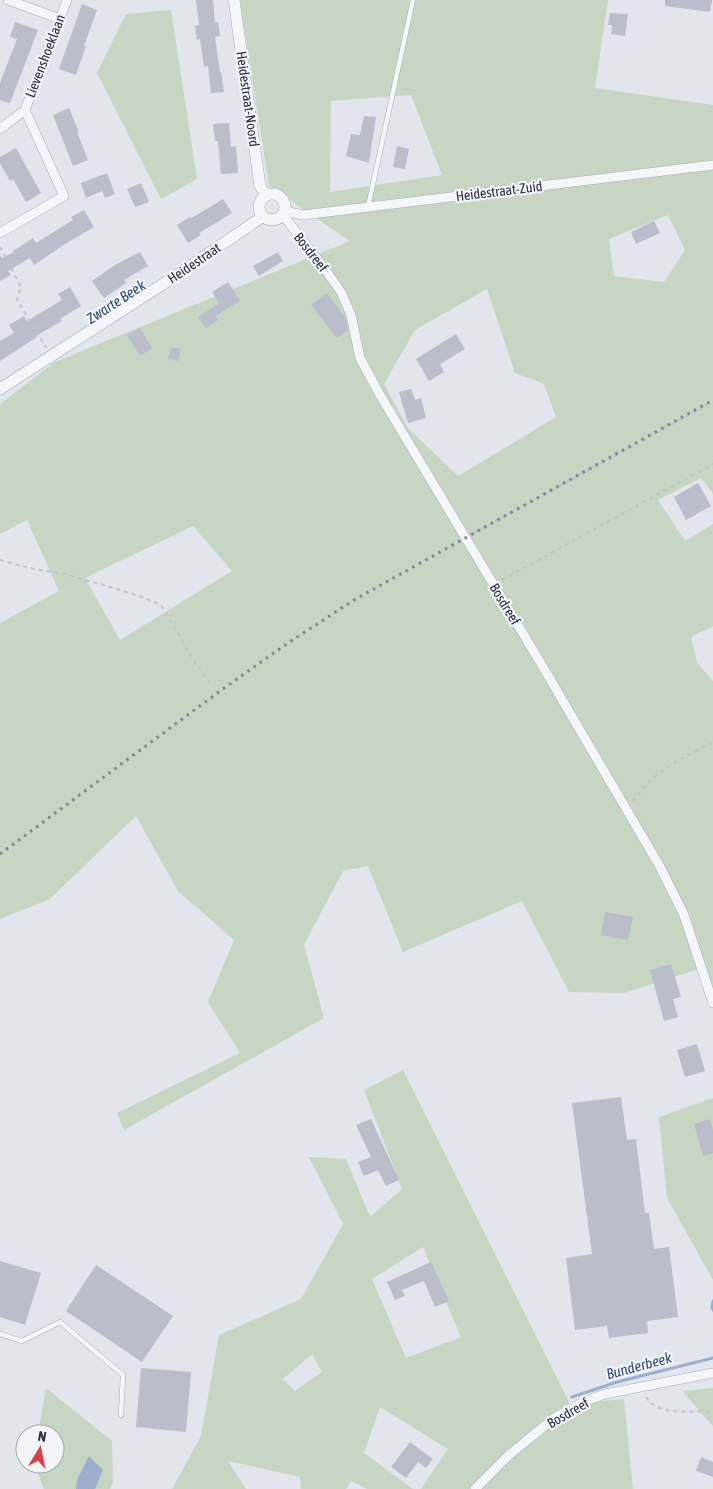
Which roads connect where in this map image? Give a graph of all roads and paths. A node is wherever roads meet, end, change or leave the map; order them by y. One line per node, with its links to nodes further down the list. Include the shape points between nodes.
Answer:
1 (8, 0): 5 (street)
2 (67, 0): 5 (street, Lievenshoeklaan)
3 (234, 0): 9 (street, Heidestraat-Noord, via 260,186)
4 (413, 0): 10 (lane)
5 (60, 19): 6 (street, Lievenshoeklaan)
6 (25, 110): 7 (street, Lievenshoeklaan); 13 (street, via 64,196)
7 (0, 129)
8 (713, 165): 10 (street, Heidestraat-Zuid)
9 (266, 196): 11 (street, via 280,197 285,204); 12 (street, via 258,205)
10 (368, 207): 11 (street, Heidestraat-Zuid, via 303,215)
11 (283, 213): 12 (street, Heidestraat, via 277,220); 19 (street, Bosdreef, via 341,292 351,315 365,369)
12 (262, 217): 15 (street, Heidestraat)
13 (0, 233)
14 (0, 247): 15 (path, via 21,287 17,300)
15 (51, 356): 16 (street, Heidestraat)
16 (0, 389)
17 (713, 402): 19 (path)
18 (713, 464): 21 (path)
19 (465, 538): 21 (street, Bosdreef)
20 (0, 560): 22 (path, via 65,574 161,605)
21 (494, 584): 24 (street, Bosdreef)
22 (214, 688)
23 (713, 742): 24 (path, via 650,780)
24 (627, 809): 25 (street, Bosdreef, via 684,916)
25 (713, 1003)
26 (0, 1334): 30 (lane, via 22,1341 60,1322 123,1375)
27 (713, 1373): 31 (street, Bosdreef, via 605,1394 583,1402 553,1419 509,1455)
28 (648, 1400): 29 (path, via 651,1405 662,1409)
29 (713, 1412)
30 (121, 1415)
31 (475, 1489)

